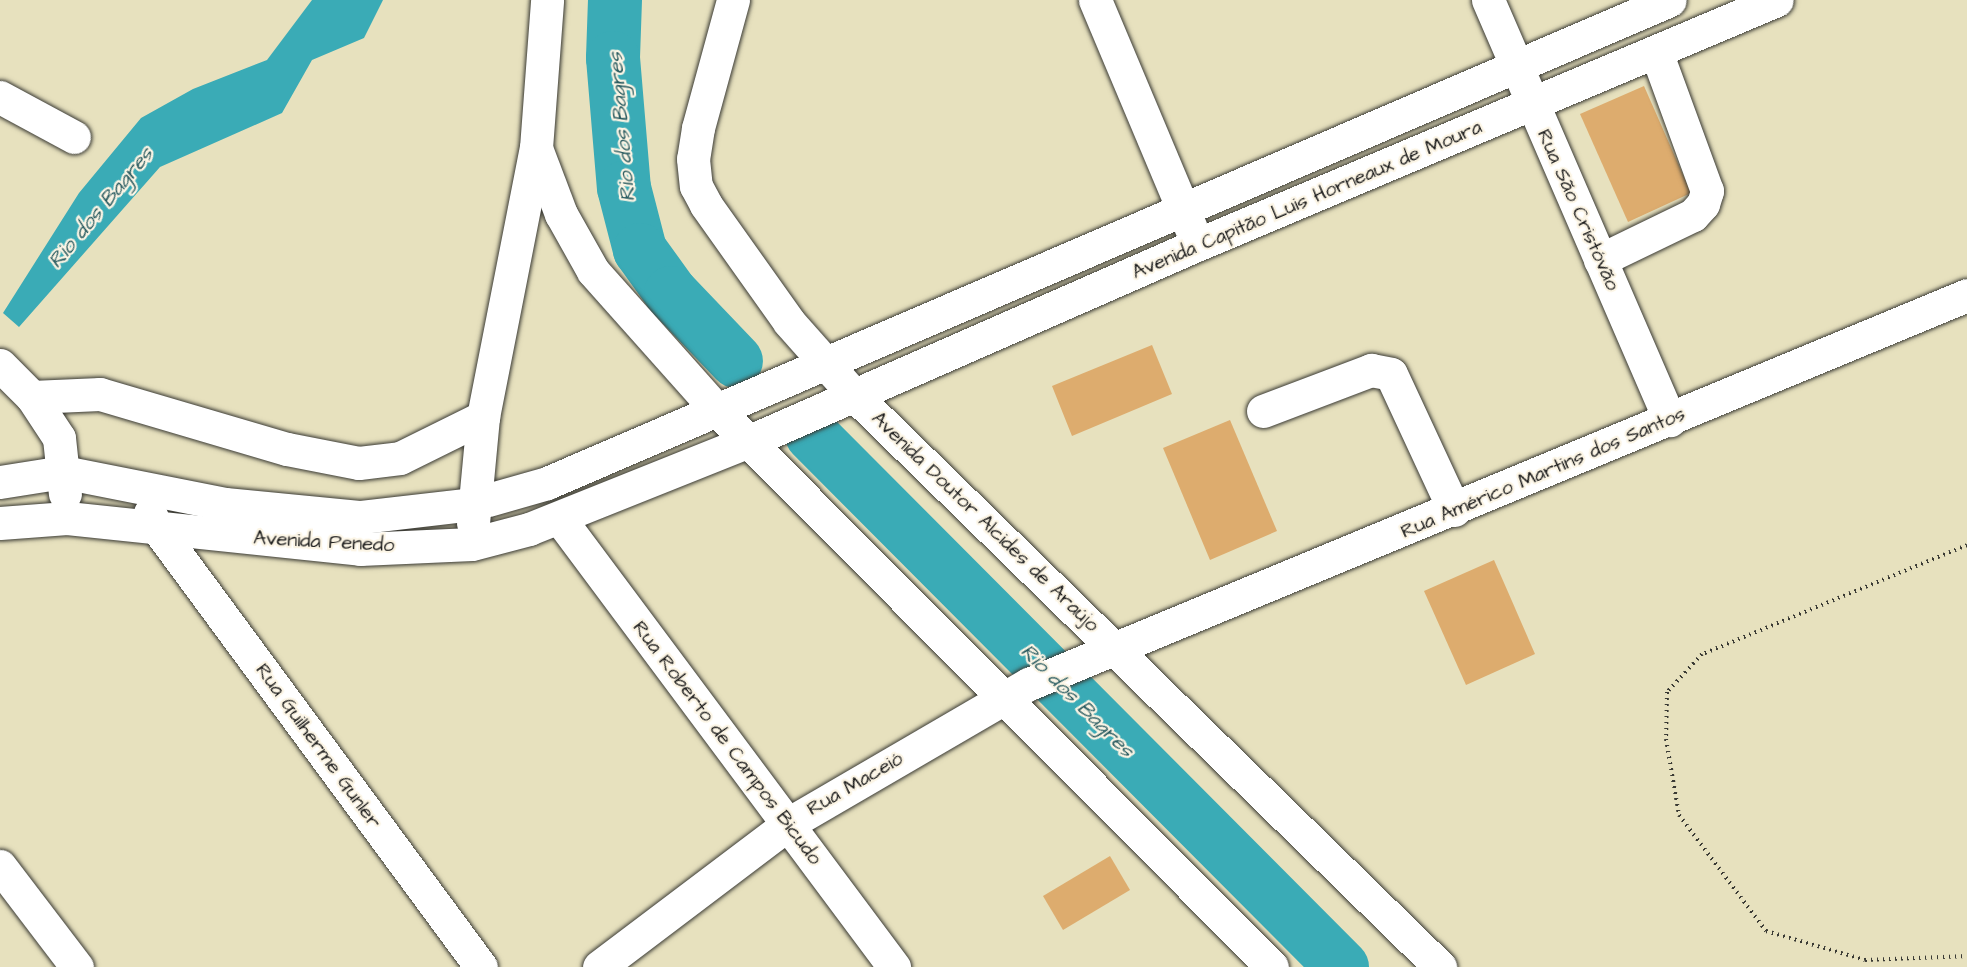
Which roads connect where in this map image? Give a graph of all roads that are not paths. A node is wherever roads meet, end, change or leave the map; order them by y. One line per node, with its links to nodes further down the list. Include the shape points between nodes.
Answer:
1 (547, 0): 12 (street)
2 (733, 0): 17 (street, Avenida Doutor Alcides de Araújo, via 698,128 693,159 696,186)
3 (1095, 0): 13 (street)
4 (1488, 0): 8 (street, Rua São Cristóvão)
5 (1670, 0): 8 (street)
6 (1777, 0): 7 (street, Avenida Capitão Luis Horneaux de Moura)
7 (1656, 52): 10 (street, Avenida Capitão Luis Horneaux de Moura); 15 (street, via 1707,191 1703,204 1693,214)
8 (1515, 66): 10 (street, Rua São Cristóvão); 13 (street)
9 (0, 97): 11 (street)
10 (1532, 105): 14 (street, Avenida Capitão Luis Horneaux de Moura); 15 (street, Rua São Cristóvão)
11 (74, 137)
12 (536, 148): 21 (street, via 561,214 594,271); 23 (street)
13 (1182, 207): 14 (street); 17 (street)
14 (1198, 244): 20 (street, Avenida Capitão Luis Horneaux de Moura)
15 (1600, 260): 24 (street, Rua São Cristóvão)
16 (1967, 295): 24 (street, Rua Américo Martins dos Santos)
17 (815, 367): 20 (street, Avenida Doutor Alcides de Araújo); 21 (street, Avenida Penedo)
18 (4, 368): 19 (street)
19 (32, 397): 23 (street, via 100,394 287,449 359,463 400,458); 26 (street, via 59,438)
20 (844, 397): 25 (street, Avenida Penedo); 36 (street, Avenida Doutor Alcides de Araújo)
21 (722, 408): 25 (street); 29 (street, Avenida Penedo, via 547,483)
22 (1263, 411): 30 (street, via 1371,370 1391,374)
23 (483, 417): 29 (street)
24 (1670, 420): 30 (street, Rua Américo Martins dos Santos)
25 (753, 439): 32 (street, Avenida Penedo); 37 (street)
26 (63, 472): 27 (street, Avenida Penedo); 28 (street, Avenida Penedo); 31 (street)
27 (0, 482)
28 (140, 488): 29 (street, Avenida Penedo, via 225,504 361,517); 34 (street, Rua Guilherme Gunler)
29 (474, 504): 35 (street)
30 (1454, 510): 36 (street, Rua Américo Martins dos Santos)
31 (67, 518): 33 (street, Avenida Penedo); 34 (street, Avenida Penedo)
32 (560, 519): 35 (street, Avenida Penedo); 38 (street, Rua Roberto de Campos Bicudo)
33 (0, 523)
34 (155, 525): 35 (street, Avenida Penedo, via 360,549); 41 (street, Rua Guilherme Gunler)
35 (472, 544)
36 (1109, 653): 37 (street, Rua Américo Martins dos Santos); 45 (street, Avenida Doutor Alcides de Araújo)
37 (1015, 691): 38 (street, Rua Maceió); 44 (street)
38 (788, 824): 42 (street, Rua Maceió); 43 (street, Rua Roberto de Campos Bicudo)
39 (0, 866): 40 (street)
40 (77, 967)
41 (481, 967)
42 (599, 967)
43 (894, 967)
44 (1272, 967)
45 (1440, 967)

